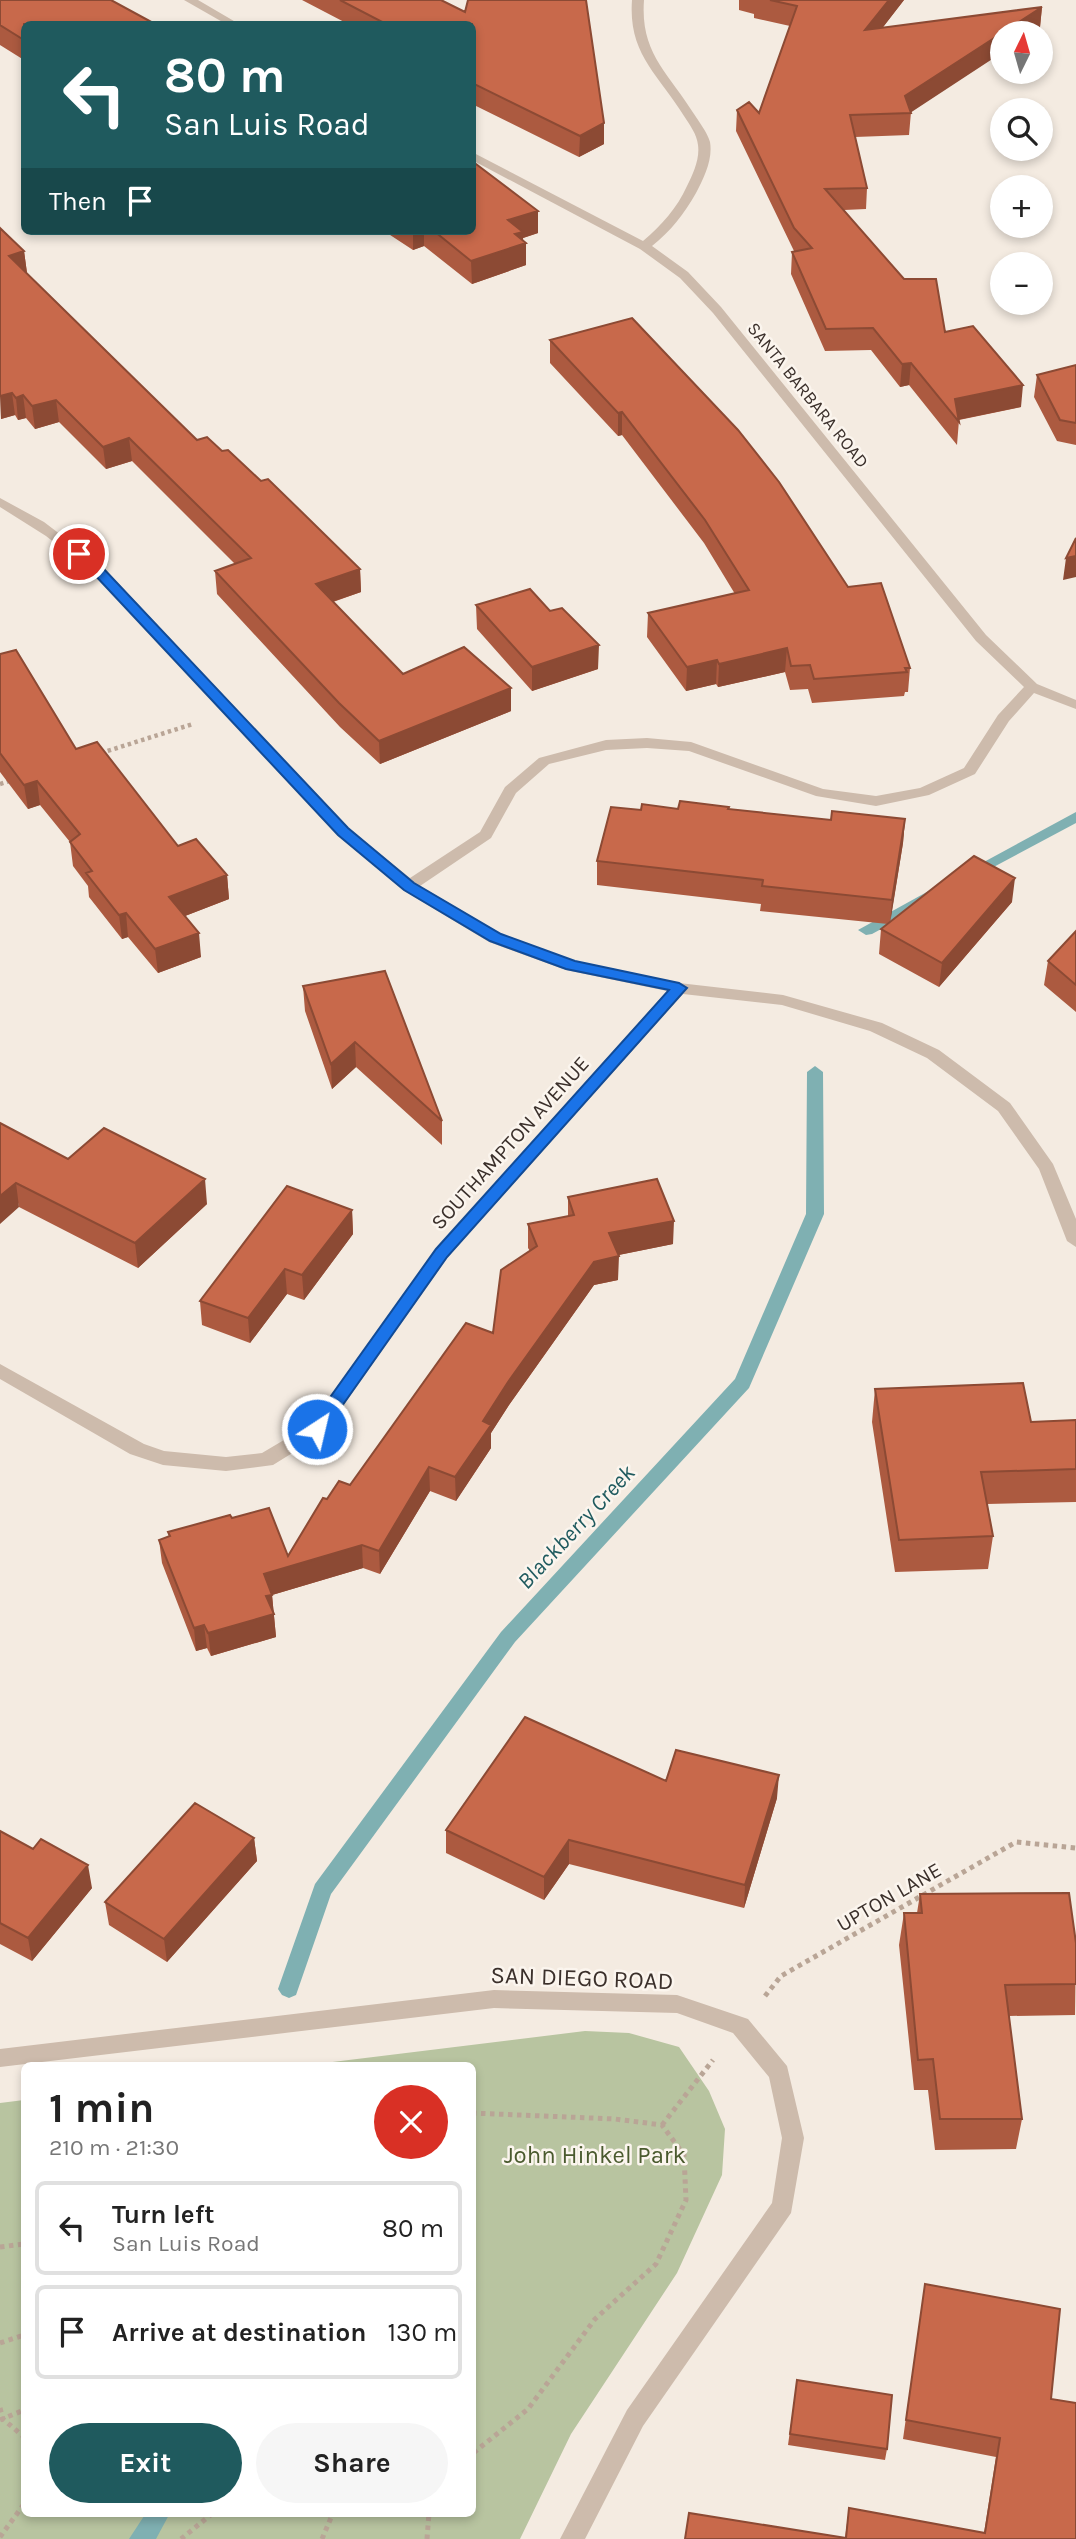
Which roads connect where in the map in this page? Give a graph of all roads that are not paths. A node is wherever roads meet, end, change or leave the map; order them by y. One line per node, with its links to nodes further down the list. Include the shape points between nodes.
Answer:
1 (190, 0): 3 (street)
2 (638, 0): 5 (street, via 636,25 644,53 704,141 702,169 670,226)
3 (228, 21)
4 (476, 157): 5 (street, SANTA BARBARA ROAD)
5 (643, 246): 9 (street, SANTA BARBARA ROAD, via 684,275 717,310 981,638)
6 (0, 502): 8 (street)
7 (0, 514): 8 (street)
8 (24, 514): 11 (street, via 98,570 343,831)
9 (1032, 687): 10 (street, SANTA BARBARA ROAD); 11 (street, via 1003,718 970,771 924,792 876,801 821,793 691,747 606,745 544,761 510,790 486,835)
10 (1076, 705)
11 (409, 886): 12 (street, via 495,938 572,966)
12 (679, 988): 13 (street, via 783,1000 876,1027 933,1054 1004,1107 1047,1168); 14 (street, SOUTHAMPTON AVENUE, via 442,1253 317,1429 266,1460 226,1464 163,1458 137,1449)
13 (1076, 1241)
14 (0, 1371)
15 (0, 2058): 16 (street, SAN DIEGO ROAD, via 494,1999 677,2004 740,2026 779,2073 793,2138 783,2206 635,2418)
16 (572, 2539)

